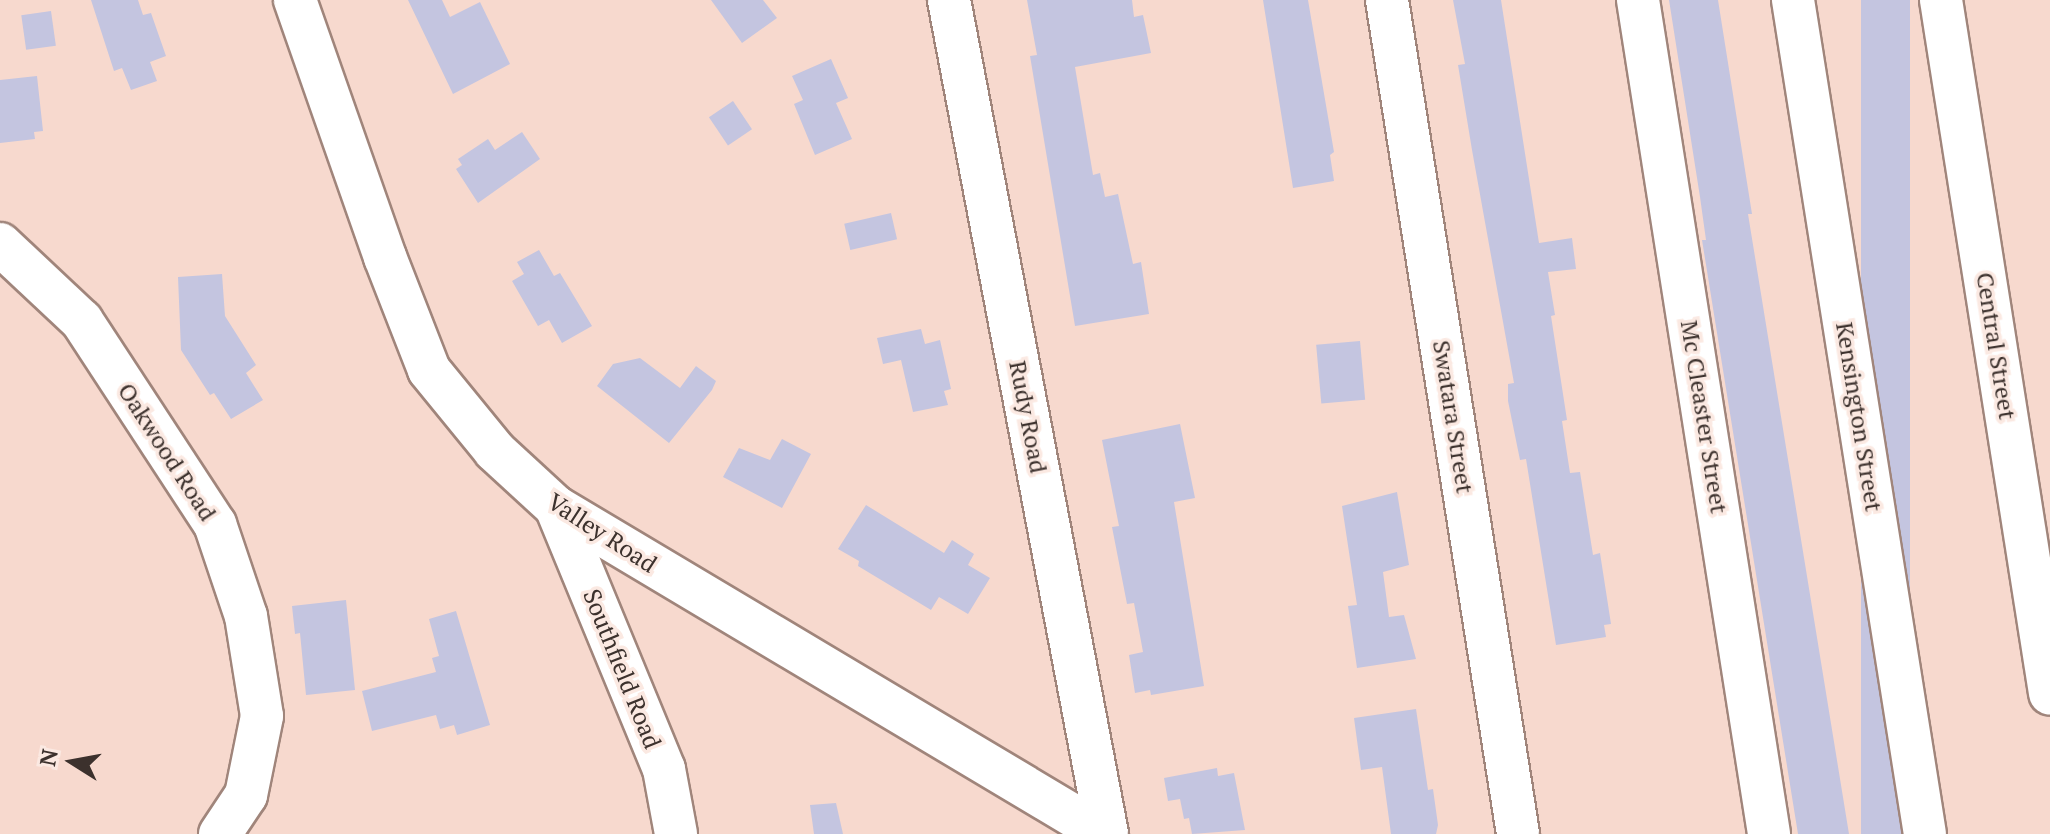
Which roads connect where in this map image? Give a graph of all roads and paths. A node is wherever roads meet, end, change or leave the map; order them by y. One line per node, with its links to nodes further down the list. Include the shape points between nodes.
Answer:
1 (295, 0): 8 (street, Valley Road, via 429,370 495,451)
2 (949, 0): 12 (street, Rudy Road)
3 (1387, 0): 13 (street, Swatara Street)
4 (1638, 0): 14 (street, Mc Cleaster Street)
5 (1793, 0): 15 (street, Kensington Street)
6 (1941, 0): 9 (street, Central Street)
7 (0, 244): 10 (street, Oakwood Road, via 82,321 215,524 246,616 262,716 246,795)
8 (556, 507): 11 (street, Southfield Road, via 664,769); 12 (street, Valley Road)
9 (2050, 693)
10 (220, 834)
11 (676, 834)
12 (1106, 834)
13 (1518, 834)
14 (1769, 834)
15 (1925, 834)

